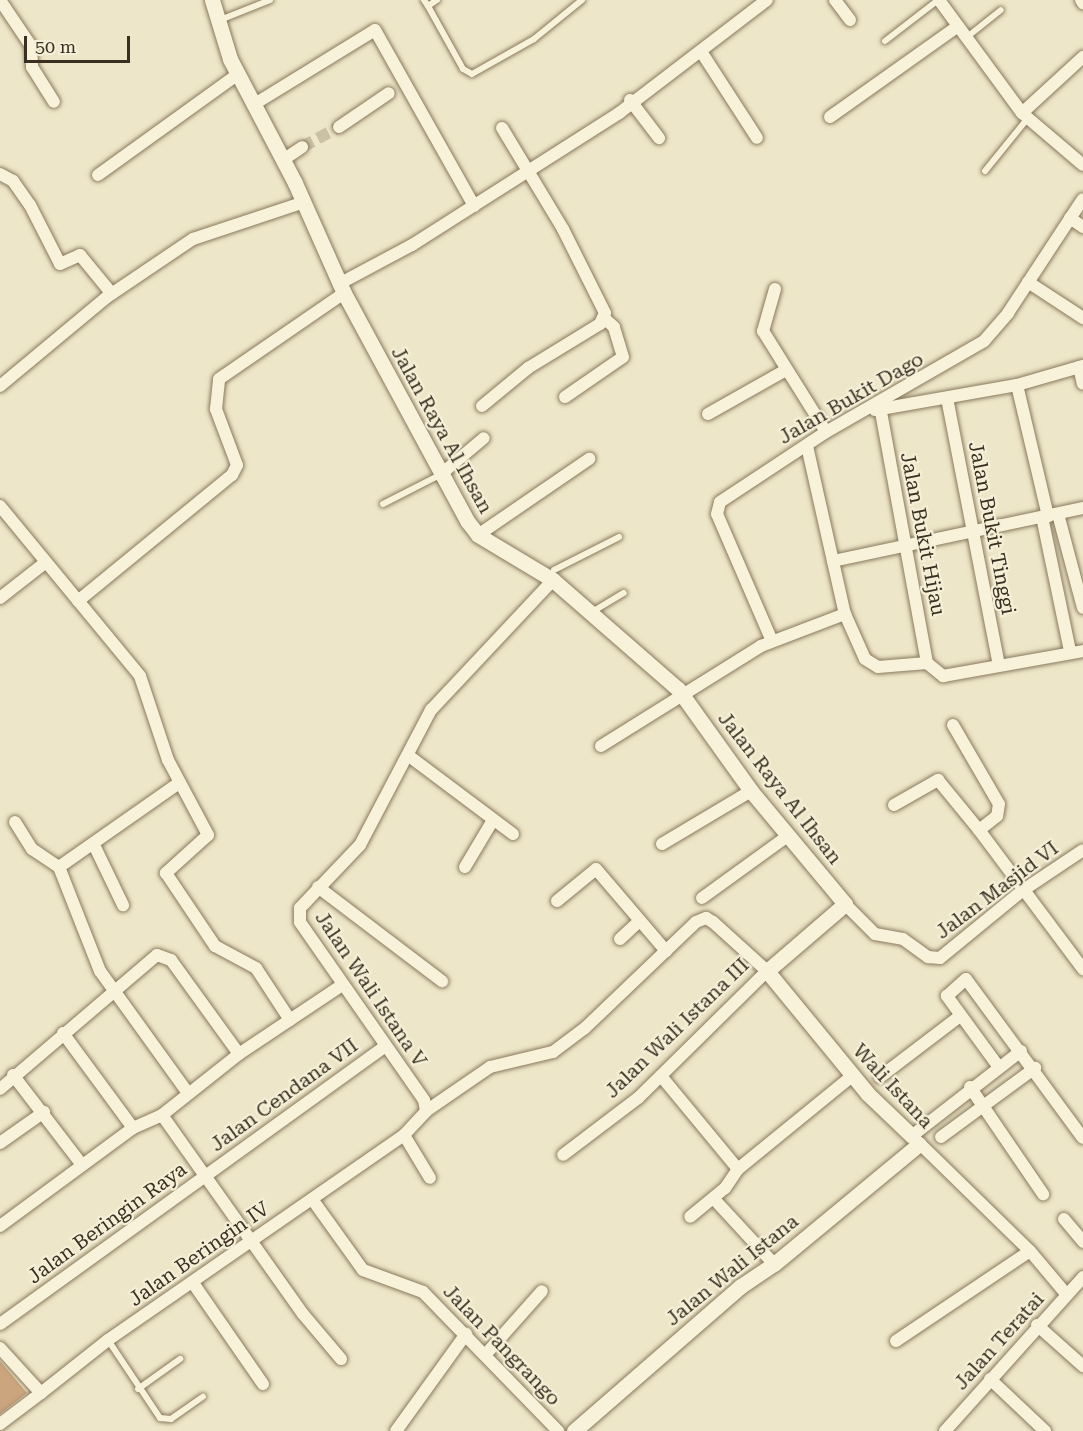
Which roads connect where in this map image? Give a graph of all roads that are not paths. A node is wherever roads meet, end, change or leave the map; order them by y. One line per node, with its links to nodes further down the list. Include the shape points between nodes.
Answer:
1 (0, 0): 21 (street, via 31,46 32,67)
2 (212, 0): 11 (street, Jalan Raya Al Ihsan)
3 (270, 0): 11 (lane)
4 (437, 0): 9 (lane)
5 (582, 0): 9 (lane, via 534,39 472,74 464,69)
6 (767, 0): 16 (street)
7 (835, 0): 12 (street)
8 (938, 0): 13 (street); 15 (lane)
9 (426, 3)
10 (1000, 10): 14 (lane)
11 (220, 20): 18 (street, Jalan Raya Al Ihsan)
12 (850, 20)
13 (958, 26): 14 (street); 24 (street)
14 (967, 37): 23 (street)
15 (885, 41)
16 (702, 53): 20 (street); 28 (street)
17 (1083, 57): 23 (street)
18 (238, 74): 22 (street, Jalan Raya Al Ihsan); 35 (street)
19 (389, 93): 25 (street)
20 (630, 100): 27 (street); 33 (street, via 619,112)
21 (54, 102)
22 (254, 105): 30 (street, Jalan Raya Al Ihsan); 38 (street, via 375,30)
23 (1025, 115): 31 (street); 32 (lane)
24 (830, 117)
25 (339, 127)
26 (502, 128): 33 (street)
27 (658, 138)
28 (757, 138)
29 (302, 147): 30 (street)
30 (283, 160): 37 (street, Jalan Raya Al Ihsan)
31 (1083, 165)
32 (985, 171)
33 (528, 172): 38 (street); 46 (street, via 602,301)
34 (0, 174): 44 (street, via 13,181 30,205 60,264 80,255)
35 (98, 175)
36 (1083, 199): 39 (street, Jalan Bukit Dago)
37 (304, 202): 42 (street, Jalan Raya Al Ihsan); 44 (street, via 193,239)
38 (474, 206): 42 (street)
39 (1070, 218): 40 (street); 41 (street, Jalan Bukit Dago)
40 (1083, 227)
41 (1028, 282): 45 (street); 55 (street, Jalan Bukit Dago, via 984,341)
42 (342, 288): 62 (street, Jalan Raya Al Ihsan); 76 (street, via 219,379 216,409 237,465 232,475)
43 (775, 289): 48 (street, via 763,331)
44 (112, 294): 51 (street)
45 (1083, 318)
46 (604, 319): 52 (street, via 614,327 623,357); 54 (street, via 528,368)
47 (1081, 367): 49 (street); 50 (street)
48 (786, 370): 57 (street); 58 (street)
49 (1083, 384)
50 (1017, 385): 53 (street); 66 (street)
51 (0, 386)
52 (565, 397)
53 (947, 398): 56 (street); 67 (street, Jalan Bukit Tinggi)
54 (482, 406)
55 (868, 407): 56 (street); 58 (street, Jalan Bukit Dago)
56 (881, 412): 70 (street, Jalan Bukit Hijau)
57 (708, 414)
58 (826, 432): 60 (street, Jalan Bukit Dago)
59 (484, 438): 62 (street)
60 (807, 446): 71 (street); 80 (street, Jalan Bukit Dago, via 738,487 716,510)
61 (590, 459): 68 (street)
62 (440, 475): 63 (lane); 68 (street, Jalan Raya Al Ihsan)
63 (383, 504)
64 (0, 506): 72 (street)
65 (1083, 508): 66 (street)
66 (1049, 516): 67 (street); 77 (street); 81 (street)
67 (971, 532): 70 (street); 84 (street, Jalan Bukit Tinggi)
68 (478, 535): 73 (street, Jalan Raya Al Ihsan)
69 (618, 537): 73 (lane)
70 (906, 548): 71 (street); 83 (street, Jalan Bukit Hijau)
71 (833, 561): 79 (street)
72 (46, 562): 75 (street); 76 (street)
73 (550, 574): 78 (street, Jalan Raya Al Ihsan); 88 (street, Jalan Wali Istana V, via 431,710 420,726)
74 (624, 593): 78 (lane)
75 (0, 598)
76 (78, 601): 89 (street, via 140,676)
77 (1083, 608)
78 (589, 614): 85 (street, Jalan Raya Al Ihsan)
79 (845, 614): 80 (street); 83 (street, via 857,648 872,663 889,667)
80 (772, 641): 85 (street)
81 (1070, 651): 82 (street); 84 (street)
82 (1083, 651)
83 (927, 663): 84 (street, via 943,676)
84 (999, 665)
85 (679, 692): 87 (street); 90 (street, Jalan Raya Al Ihsan)
86 (953, 725): 94 (street, via 999,804 997,816)
87 (601, 746)
88 (409, 756): 92 (street); 102 (street, Jalan Wali Istana V, via 360,845)
89 (179, 783): 97 (street, via 116,823); 118 (street, via 208,835 166,873 215,946 256,968)
90 (751, 791): 96 (street, Jalan Raya Al Ihsan); 98 (street)
91 (894, 805): 94 (street, via 938,780)
92 (493, 820): 95 (street); 101 (street)
93 (15, 822): 100 (street, via 32,849)
94 (979, 830): 103 (street)
95 (513, 834)
96 (789, 835): 104 (street); 106 (street, Jalan Raya Al Ihsan)
97 (94, 844): 100 (street); 107 (street)
98 (662, 844)
99 (1083, 850): 103 (street, Jalan Masjid VI)
100 (59, 867): 116 (street, via 100,971)
101 (465, 867)
102 (318, 887): 114 (street); 115 (street, Jalan Wali Istana V, via 298,916)
103 (1022, 891): 111 (street, Jalan Masjid VI, via 947,953); 112 (street)
104 (702, 898)
105 (557, 901): 108 (street, via 596,869)
106 (845, 904): 111 (street, Jalan Raya Al Ihsan, via 875,933 903,939); 113 (street)
107 (123, 905)
108 (639, 921): 109 (street); 110 (street)
109 (620, 939)
110 (666, 951): 113 (street, Jalan Wali Istana III, via 706,918); 133 (street, Jalan Wali Istana III, via 585,1028 553,1052 490,1067)
111 (933, 958)
112 (1083, 969)
113 (768, 971): 126 (street, Jalan Wali Istana III); 127 (street, Wali Istana)
114 (442, 981)
115 (342, 985): 118 (street); 120 (street, Jalan Wali Istana V)
116 (116, 993): 119 (street); 122 (street, via 157,955 167,956); 131 (street)
117 (960, 1016): 121 (street, via 947,996 966,979); 123 (street); 128 (street)
118 (291, 1020): 122 (street)
119 (63, 1033): 125 (street); 136 (street)
120 (384, 1047): 133 (street, Jalan Wali Istana V, via 424,1100); 145 (street, Jalan Cendana VII)
121 (1021, 1051): 123 (street); 124 (street)
122 (239, 1054): 131 (street)
123 (998, 1066): 129 (street)
124 (1035, 1068): 132 (street); 139 (street)
125 (13, 1076): 130 (street); 134 (street)
126 (661, 1076): 142 (street, Jalan Wali Istana III); 144 (street)
127 (852, 1076): 140 (street, Wali Istana); 144 (street)
128 (880, 1077)
129 (970, 1087): 132 (street); 140 (street)
130 (0, 1089)
131 (188, 1093): 135 (street)
132 (984, 1107): 138 (street); 147 (street)
133 (426, 1111): 137 (street, Jalan Beringin IV)
134 (44, 1112): 141 (street); 143 (street)
135 (162, 1115): 136 (street); 145 (street)
136 (133, 1128): 143 (street)
137 (404, 1135): 146 (street); 148 (street, Jalan Beringin IV)
138 (941, 1137)
139 (1083, 1137)
140 (915, 1140): 155 (street, Wali Istana); 156 (street, Jalan Wali Istana)
141 (0, 1143)
142 (563, 1155)
143 (82, 1165): 152 (street)
144 (738, 1169): 149 (street)
145 (208, 1175): 153 (street); 161 (street, Jalan Beringin Raya)
146 (430, 1178)
147 (1043, 1194)
148 (312, 1199): 153 (street, Jalan Beringin IV); 163 (street, Jalan Pangrango, via 363,1270 423,1293)
149 (714, 1199): 150 (street); 156 (street)
150 (690, 1217)
151 (1064, 1219): 154 (street)
152 (0, 1226)
153 (252, 1241): 158 (street, Jalan Beringin IV); 169 (street)
154 (1083, 1242)
155 (1030, 1251): 160 (street, Wali Istana); 165 (street)
156 (774, 1264): 179 (street, Jalan Wali Istana, via 701,1319)
157 (1083, 1277): 160 (street, Jalan Teratai)
158 (193, 1283): 164 (street, Jalan Beringin IV); 172 (street)
159 (543, 1291): 167 (street)
160 (1067, 1295): 162 (street, Jalan Teratai)
161 (0, 1324)
162 (1037, 1325): 170 (street); 171 (street, Jalan Teratai)
163 (466, 1334): 167 (street, Jalan Pangrango); 177 (street)
164 (108, 1341): 173 (lane); 174 (street, Jalan Beringin IV)
165 (896, 1341)
166 (0, 1348): 174 (street)
167 (486, 1354): 178 (street, Jalan Pangrango)
168 (180, 1359): 173 (lane)
169 (341, 1359)
170 (1083, 1366)
171 (990, 1379): 180 (street, Jalan Teratai); 181 (street)
172 (263, 1383)
173 (138, 1389): 175 (lane, via 160,1418 171,1419)
174 (41, 1393): 176 (street, Jalan Beringin IV)
175 (203, 1397)
176 (0, 1424)
177 (396, 1431)
178 (558, 1431)
179 (574, 1431)
180 (945, 1431)
181 (1045, 1431)

